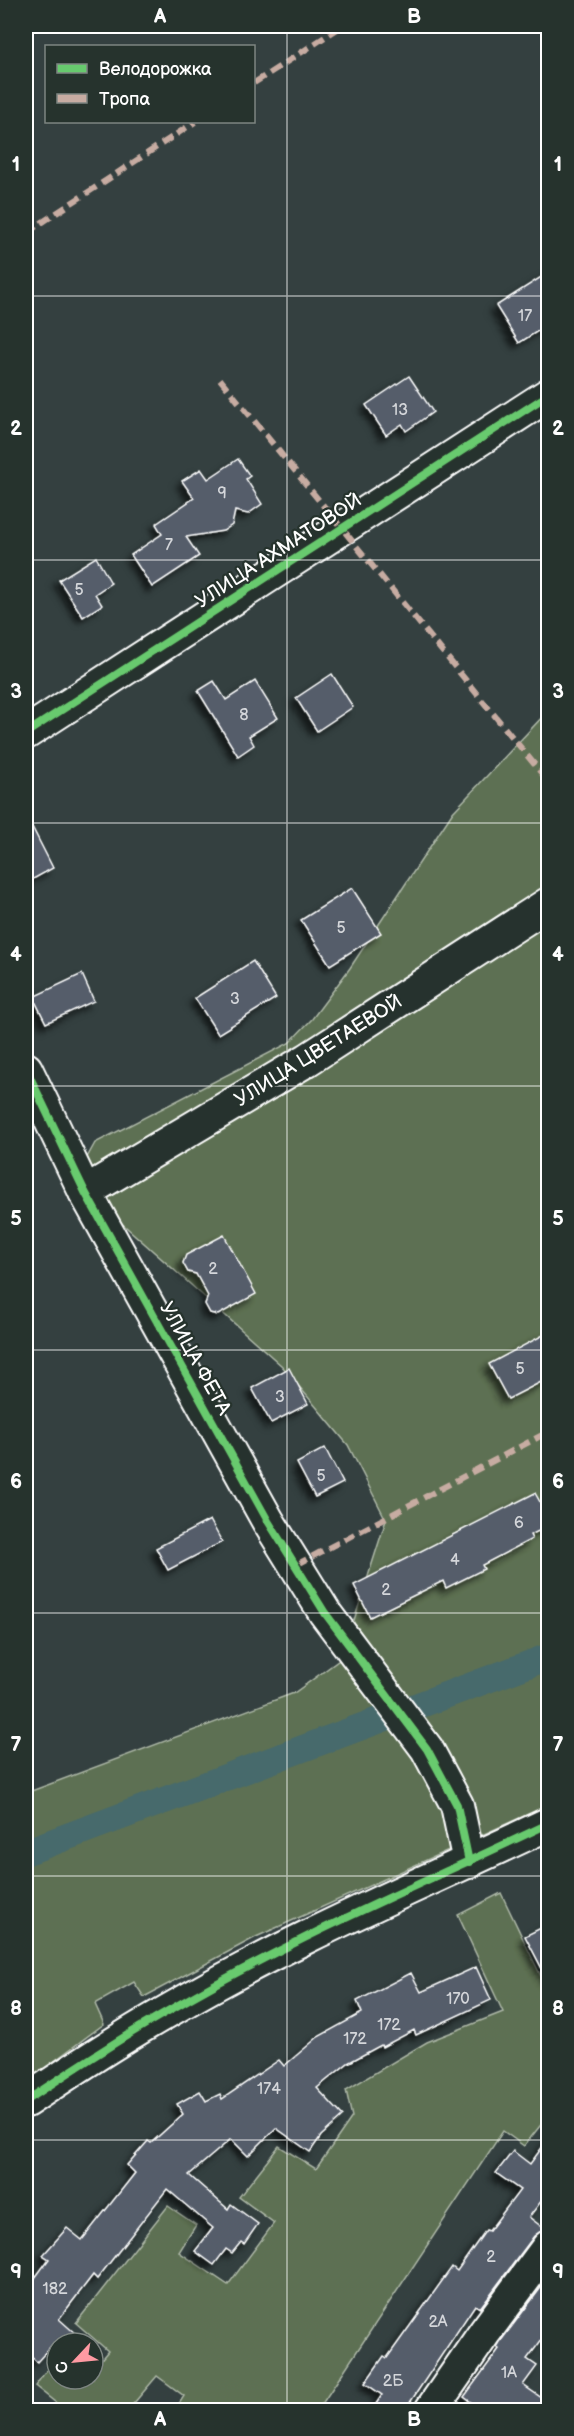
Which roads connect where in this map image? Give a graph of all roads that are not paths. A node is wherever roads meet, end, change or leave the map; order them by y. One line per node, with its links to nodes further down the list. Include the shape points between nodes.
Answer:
1 (549, 395): 2 (street, УЛИЦА АХМАТОВОЙ)
2 (26, 733)
3 (549, 904): 5 (street, УЛИЦА ЦВЕТАЕВОЙ, via 306,1060)
4 (26, 1069): 5 (street, УЛИЦА ФЕТА)
5 (85, 1192): 7 (street, УЛИЦА ФЕТА, via 268,1521 325,1613 428,1749 457,1805)
6 (549, 1824): 7 (street)
7 (469, 1862): 8 (street, via 272,1955 169,2010)
8 (26, 2101)
9 (549, 2247): 10 (street)
10 (431, 2410)

